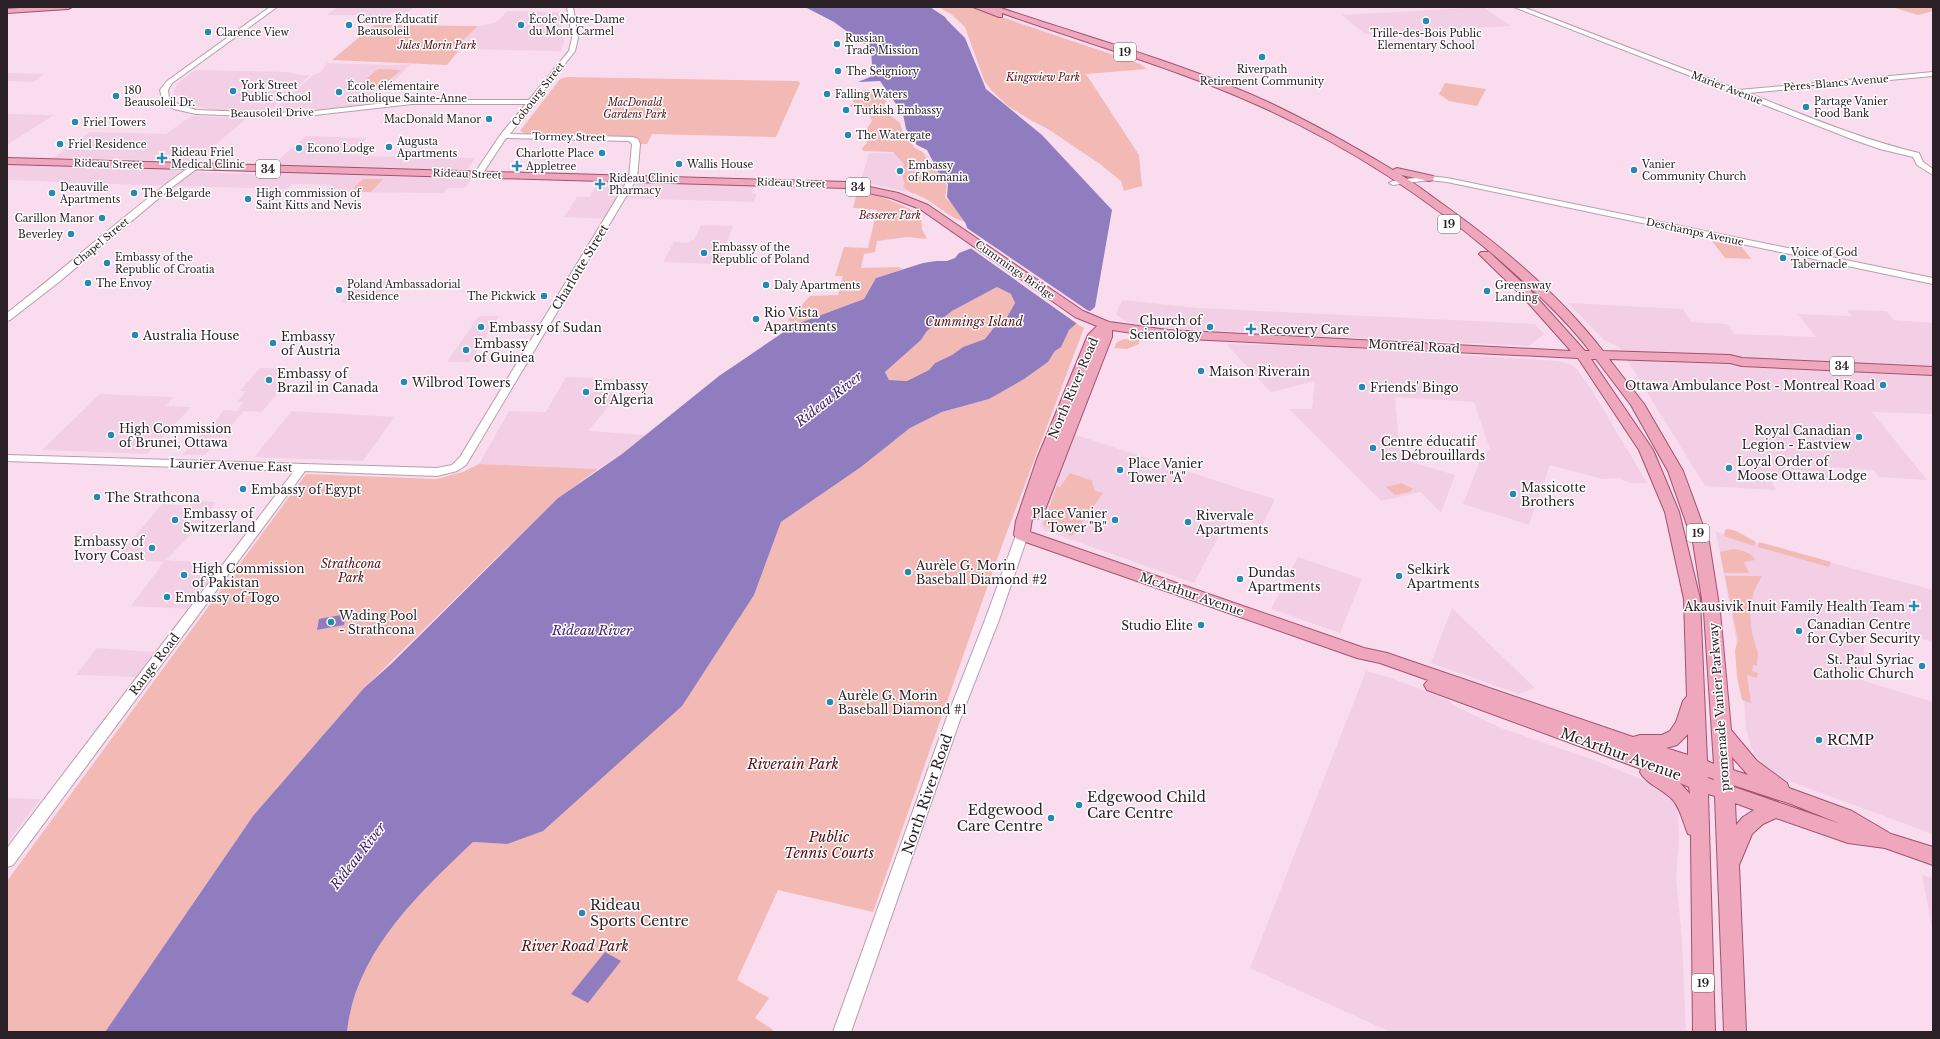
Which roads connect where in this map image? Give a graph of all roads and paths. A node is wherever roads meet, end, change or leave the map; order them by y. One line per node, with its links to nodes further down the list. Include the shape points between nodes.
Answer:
1 (68, 7): 7 (main road)
2 (274, 7): 11 (street, Beausoleil Drive, via 169,82 164,90 166,100 180,109 200,113 275,115 412,102)
3 (570, 7): 11 (street, Cobourg Street, via 575,38 573,48)
4 (977, 7): 22 (main road, 19, via 1227,94 1313,135)
5 (991, 7): 15 (main road, promenade Vanier Parkway / 19, via 1175,69 1242,95 1307,124)
6 (1517, 7): 10 (street, Marier Avenue)
7 (30, 9): 8 (main road)
8 (11, 12)
9 (1933, 74): 10 (street, Pères-Blancs Avenue)
10 (1739, 92): 17 (street, Marier Avenue, via 1863,140 1916,155 1920,163)
11 (530, 102): 12 (street, Cobourg Street)
12 (504, 136): 13 (street, Tormey Street); 18 (street, Cobourg Street)
13 (634, 140): 19 (street, Charlotte Street, via 636,148)
14 (7, 161): 16 (main road, Rideau Street / 34)
15 (1380, 166): 20 (main road, via 1400,173); 22 (main road, promenade Vanier Parkway / 19)
16 (195, 167): 18 (main road, Rideau Street / 34); 28 (street, Chapel Street)
17 (1933, 173)
18 (478, 174): 19 (main road, Rideau Street / 34)
19 (632, 178): 25 (main road, Rideau Street / 34, via 852,186 904,198); 35 (street, Charlotte Street, via 465,459)
20 (1429, 178): 22 (street, Deschamps Avenue); 23 (street, Deschamps Avenue)
21 (1440, 182): 22 (street, Deschamps Avenue); 23 (street, Deschamps Avenue); 24 (main road, via 1427,188)
22 (1401, 183): 24 (main road, promenade Vanier Parkway / 19); 30 (main road, 19, via 1498,266 1553,321)
23 (1458, 183): 26 (street, Deschamps Avenue)
24 (1428, 198): 31 (main road, promenade Vanier Parkway / 19, via 1507,260 1553,303)
25 (945, 220): 27 (main road, Cummings Bridge / 34, via 1070,308)
26 (1933, 281)
27 (1087, 317): 29 (main road, Montréal Road / 34)
28 (7, 318)
29 (1106, 325): 30 (main road, Montréal Road / 34, via 1186,335); 36 (main road, North River Road, via 1094,335 1044,459)
30 (1581, 354): 31 (main road, Montréal Road / 34); 38 (main road, 19, via 1646,450 1672,512 1692,599)
31 (1602, 355): 32 (main road, Montréal Road / 34, via 1624,356 1638,360); 39 (main road, promenade Vanier Parkway / 19, via 1648,419 1678,479 1698,531 1711,588)
32 (1933, 371)
33 (7, 458): 34 (street, Laurier Avenue East)
34 (302, 468): 35 (street, Laurier Avenue East, via 437,472); 49 (street, Range Road)
35 (454, 468)
36 (1022, 535): 37 (main road, McArthur Avenue); 51 (street, North River Road)
37 (1362, 654): 40 (main road, McArthur Avenue, via 1381,657); 41 (main road, McArthur Avenue, via 1378,664 1443,690)
38 (1696, 685): 40 (main road, via 1685,725 1676,737 1660,743); 42 (main road, 19)
39 (1722, 732): 43 (main road, promenade Vanier Parkway / 19); 44 (main road, via 1750,766)
40 (1623, 741): 42 (main road, McArthur Avenue)
41 (1606, 748): 42 (main road, McArthur Avenue); 47 (main road, via 1665,781 1677,791 1690,810)
42 (1699, 774): 43 (main road, McArthur Avenue); 47 (main road, 19)
43 (1724, 783): 44 (main road, McArthur Avenue); 45 (main road, McArthur Avenue); 50 (main road, promenade Vanier Parkway / 19)
44 (1796, 798): 46 (main road, McArthur Avenue, via 1845,817)
45 (1775, 810): 46 (main road, McArthur Avenue, via 1848,835); 50 (main road, via 1748,824 1741,833)
46 (1885, 840): 48 (main road, McArthur Avenue)
47 (1702, 849): 52 (main road, 19)
48 (1933, 856)
49 (7, 860)
50 (1729, 866): 53 (main road, promenade Vanier Parkway / 19)
51 (842, 1032)
52 (1704, 1032)
53 (1735, 1032)

